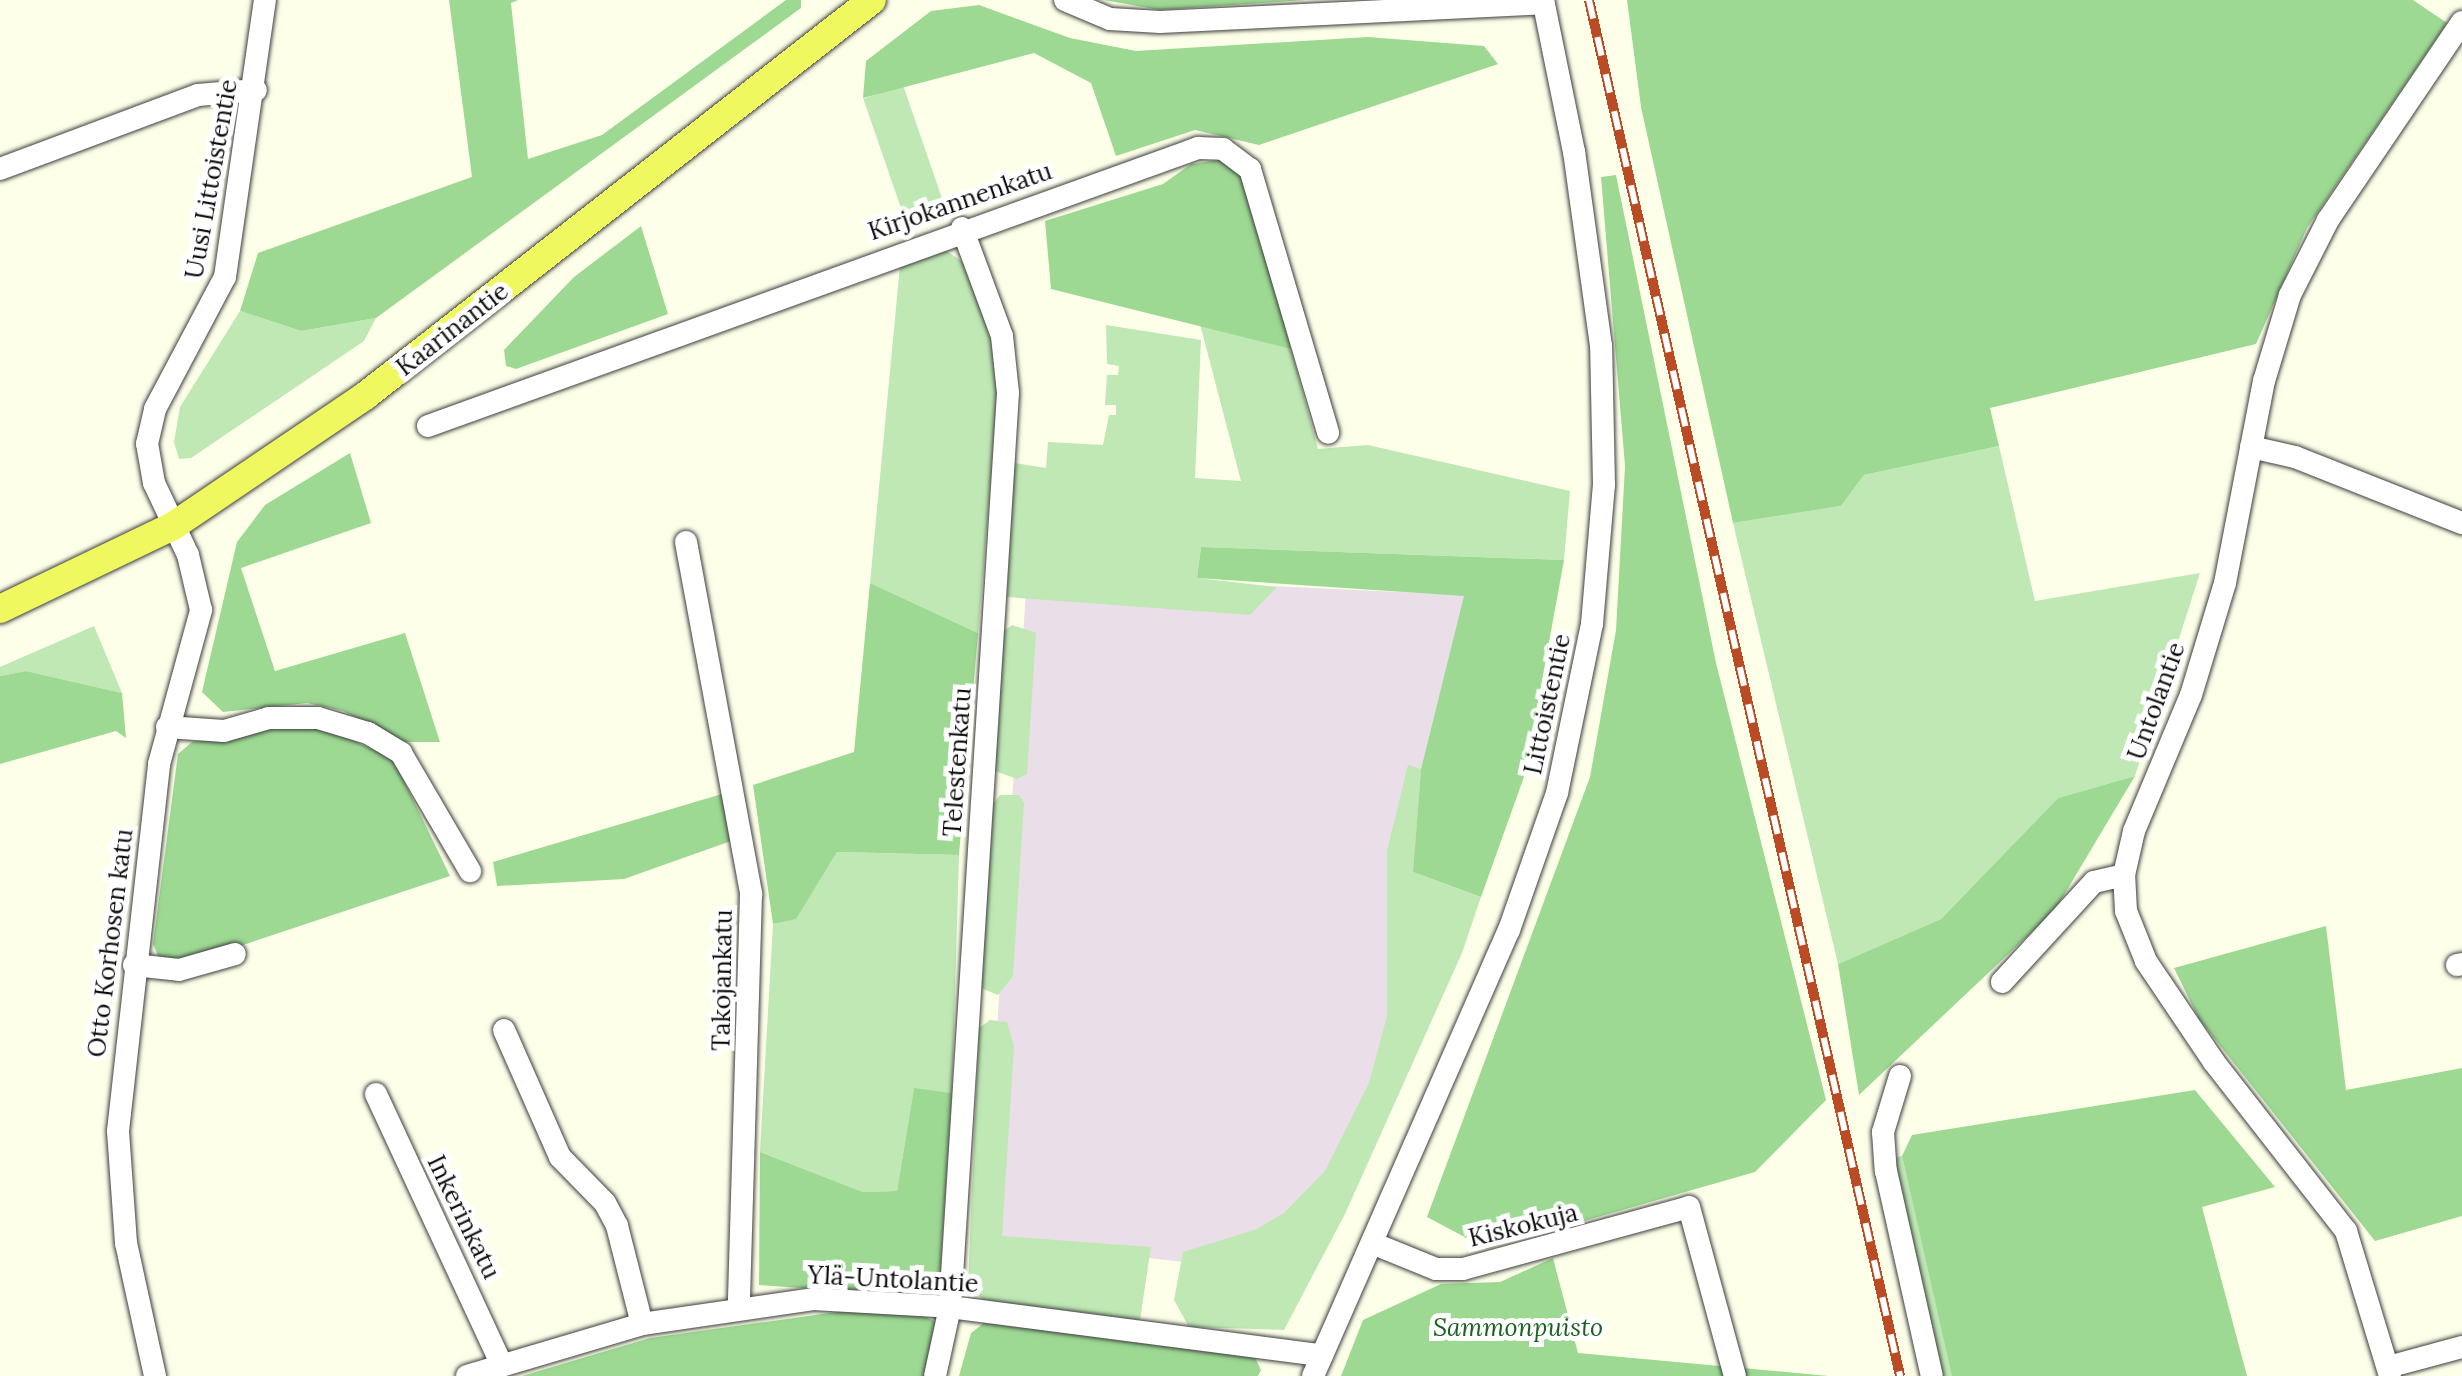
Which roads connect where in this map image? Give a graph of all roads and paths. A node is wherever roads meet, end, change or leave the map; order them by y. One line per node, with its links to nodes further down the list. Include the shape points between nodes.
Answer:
1 (266, 0): 6 (street, Uusi Littoistentie)
2 (872, 0): 13 (main road, Kaarinantie, via 397,372)
3 (1065, 0): 4 (street, via 1110,19 1160,22)
4 (1544, 1): 25 (street, Littoistentie, via 1601,346 1605,471 1592,624 1570,746 1534,862)
5 (2462, 22): 11 (street, Untolantie, via 2341,198 2302,269 2271,351)
6 (256, 90): 7 (street, via 198,95); 13 (street, Uusi Littoistentie, via 225,277 150,424 150,468)
7 (0, 169)
8 (962, 228): 9 (street, Kirjokannenkatu); 10 (street, Kirjokannenkatu, via 1198,148 1239,156 1250,168); 27 (street, Telestenkatu, via 1002,336 1008,393)
9 (428, 426)
10 (1328, 432)
11 (2251, 447): 12 (street, via 2309,462); 18 (street, Untolantie, via 2225,583 2186,710 2134,830)
12 (2462, 523)
13 (173, 526): 15 (main road, Kaarinantie); 16 (street, Otto Korhosen katu, via 202,610)
14 (686, 542): 26 (street, Takojankatu, via 752,894)
15 (0, 609)
16 (167, 727): 17 (street, via 224,731 268,718 318,718 368,733 401,753); 20 (street, Otto Korhosen katu)
17 (470, 871)
18 (2124, 875): 21 (street, via 2094,882); 32 (street, Untolantie, via 2126,911 2146,962 2214,1062 2346,1231)
19 (235, 954): 20 (street, via 179,970)
20 (134, 965): 33 (street, Otto Korhosen katu, via 118,1131 126,1243)
21 (2002, 982)
22 (504, 1030): 28 (street, via 560,1157 618,1226)
23 (1900, 1076): 37 (street, via 1883,1132 1886,1172)
24 (376, 1094): 30 (street, Inkerinkatu)
25 (1372, 1242): 31 (street, Littoistentie); 36 (street, Kiskokuja, via 1436,1269 1463,1269 1689,1207)
26 (739, 1305): 27 (street, Ylä-Untolantie, via 813,1299); 28 (street, Ylä-Untolantie)
27 (950, 1307): 31 (street, Ylä-Untolantie); 35 (street, Telestenkatu)
28 (642, 1324): 30 (street, Ylä-Untolantie)
29 (2462, 1347): 32 (street)
30 (502, 1365): 34 (street, Ylä-Untolantie)
31 (1317, 1365)
32 (2389, 1372)
33 (155, 1376)
34 (467, 1376)
35 (935, 1376)
36 (1735, 1376)
37 (1932, 1376)

